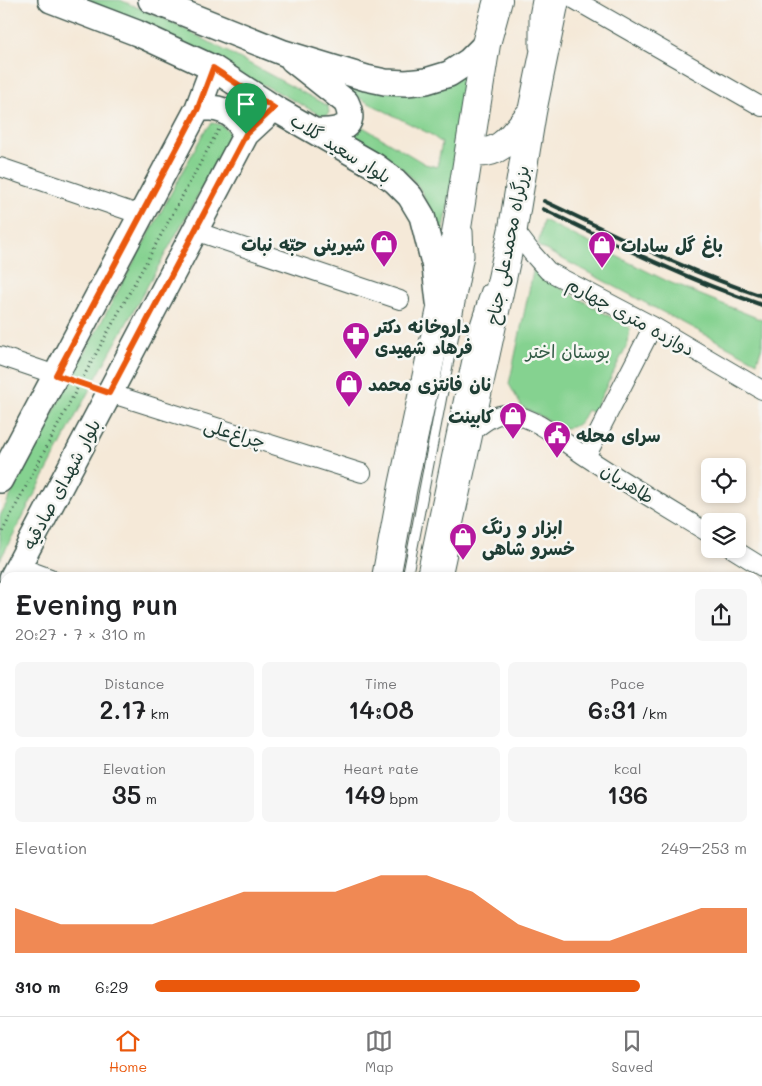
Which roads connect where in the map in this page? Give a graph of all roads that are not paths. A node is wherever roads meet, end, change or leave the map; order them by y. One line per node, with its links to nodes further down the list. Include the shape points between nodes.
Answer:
1 (51, 0): 9 (street, بلوار سعید گلاب, via 137,33)
2 (151, 0): 8 (street)
3 (537, 0): 13 (lane)
4 (555, 0): 13 (highway, بزرگراه محمدعلی جناح)
5 (575, 0): 10 (street)
6 (497, 3): 7 (highway)
7 (486, 44): 8 (street, via 449,74 406,84 366,78); 16 (highway)
8 (284, 53): 14 (street, via 346,102 350,111 350,119 343,128)
9 (213, 68): 11 (street); 12 (street, بلوار سعید گلاب)
10 (762, 107)
11 (198, 108): 15 (street, via 210,107 228,113 241,123); 18 (street)
12 (274, 108): 14 (street, بلوار سعید گلاب); 15 (street, بلوار شهدای صادقیه)
13 (532, 112): 16 (highway, via 504,144); 19 (highway, بزرگراه محمدعلی جناح)
14 (316, 132): 24 (street, بلوار سعید گلاب, via 375,166 410,196 422,216 428,236)
15 (246, 134): 20 (street, بلوار شهدای صادقیه)
16 (468, 162): 24 (highway); 39 (lane, via 469,256)
17 (0, 167): 18 (street)
18 (141, 215): 27 (street)
19 (513, 228): 21 (lane); 25 (street, دوازده متری چهارم, via 548,271); 30 (highway, بزرگراه محمدعلی جناح)
20 (195, 231): 23 (street); 29 (street, بلوار شهدای صادقیه)
21 (496, 262)
22 (490, 279): 40 (lane, via 471,340)
23 (400, 300)
24 (440, 314): 38 (highway)
25 (652, 326): 28 (street, دوازده متری چهارم); 31 (street)
26 (0, 356): 27 (street)
27 (56, 375): 33 (street)
28 (762, 390)
29 (109, 393): 32 (street, چراغ‌علی); 37 (street, بلوار شهدای صادقیه)
30 (467, 436): 31 (street, طاهریان, via 497,416 510,414 537,423); 41 (highway, بزرگراه محمدعلی جناح)
31 (586, 457): 34 (street, طاهریان)
32 (362, 473)
33 (0, 480)
34 (701, 528)
35 (746, 557): 36 (street)
36 (762, 567)
37 (15, 572)
38 (387, 572)
39 (408, 572)
40 (422, 572)
41 (438, 572)

